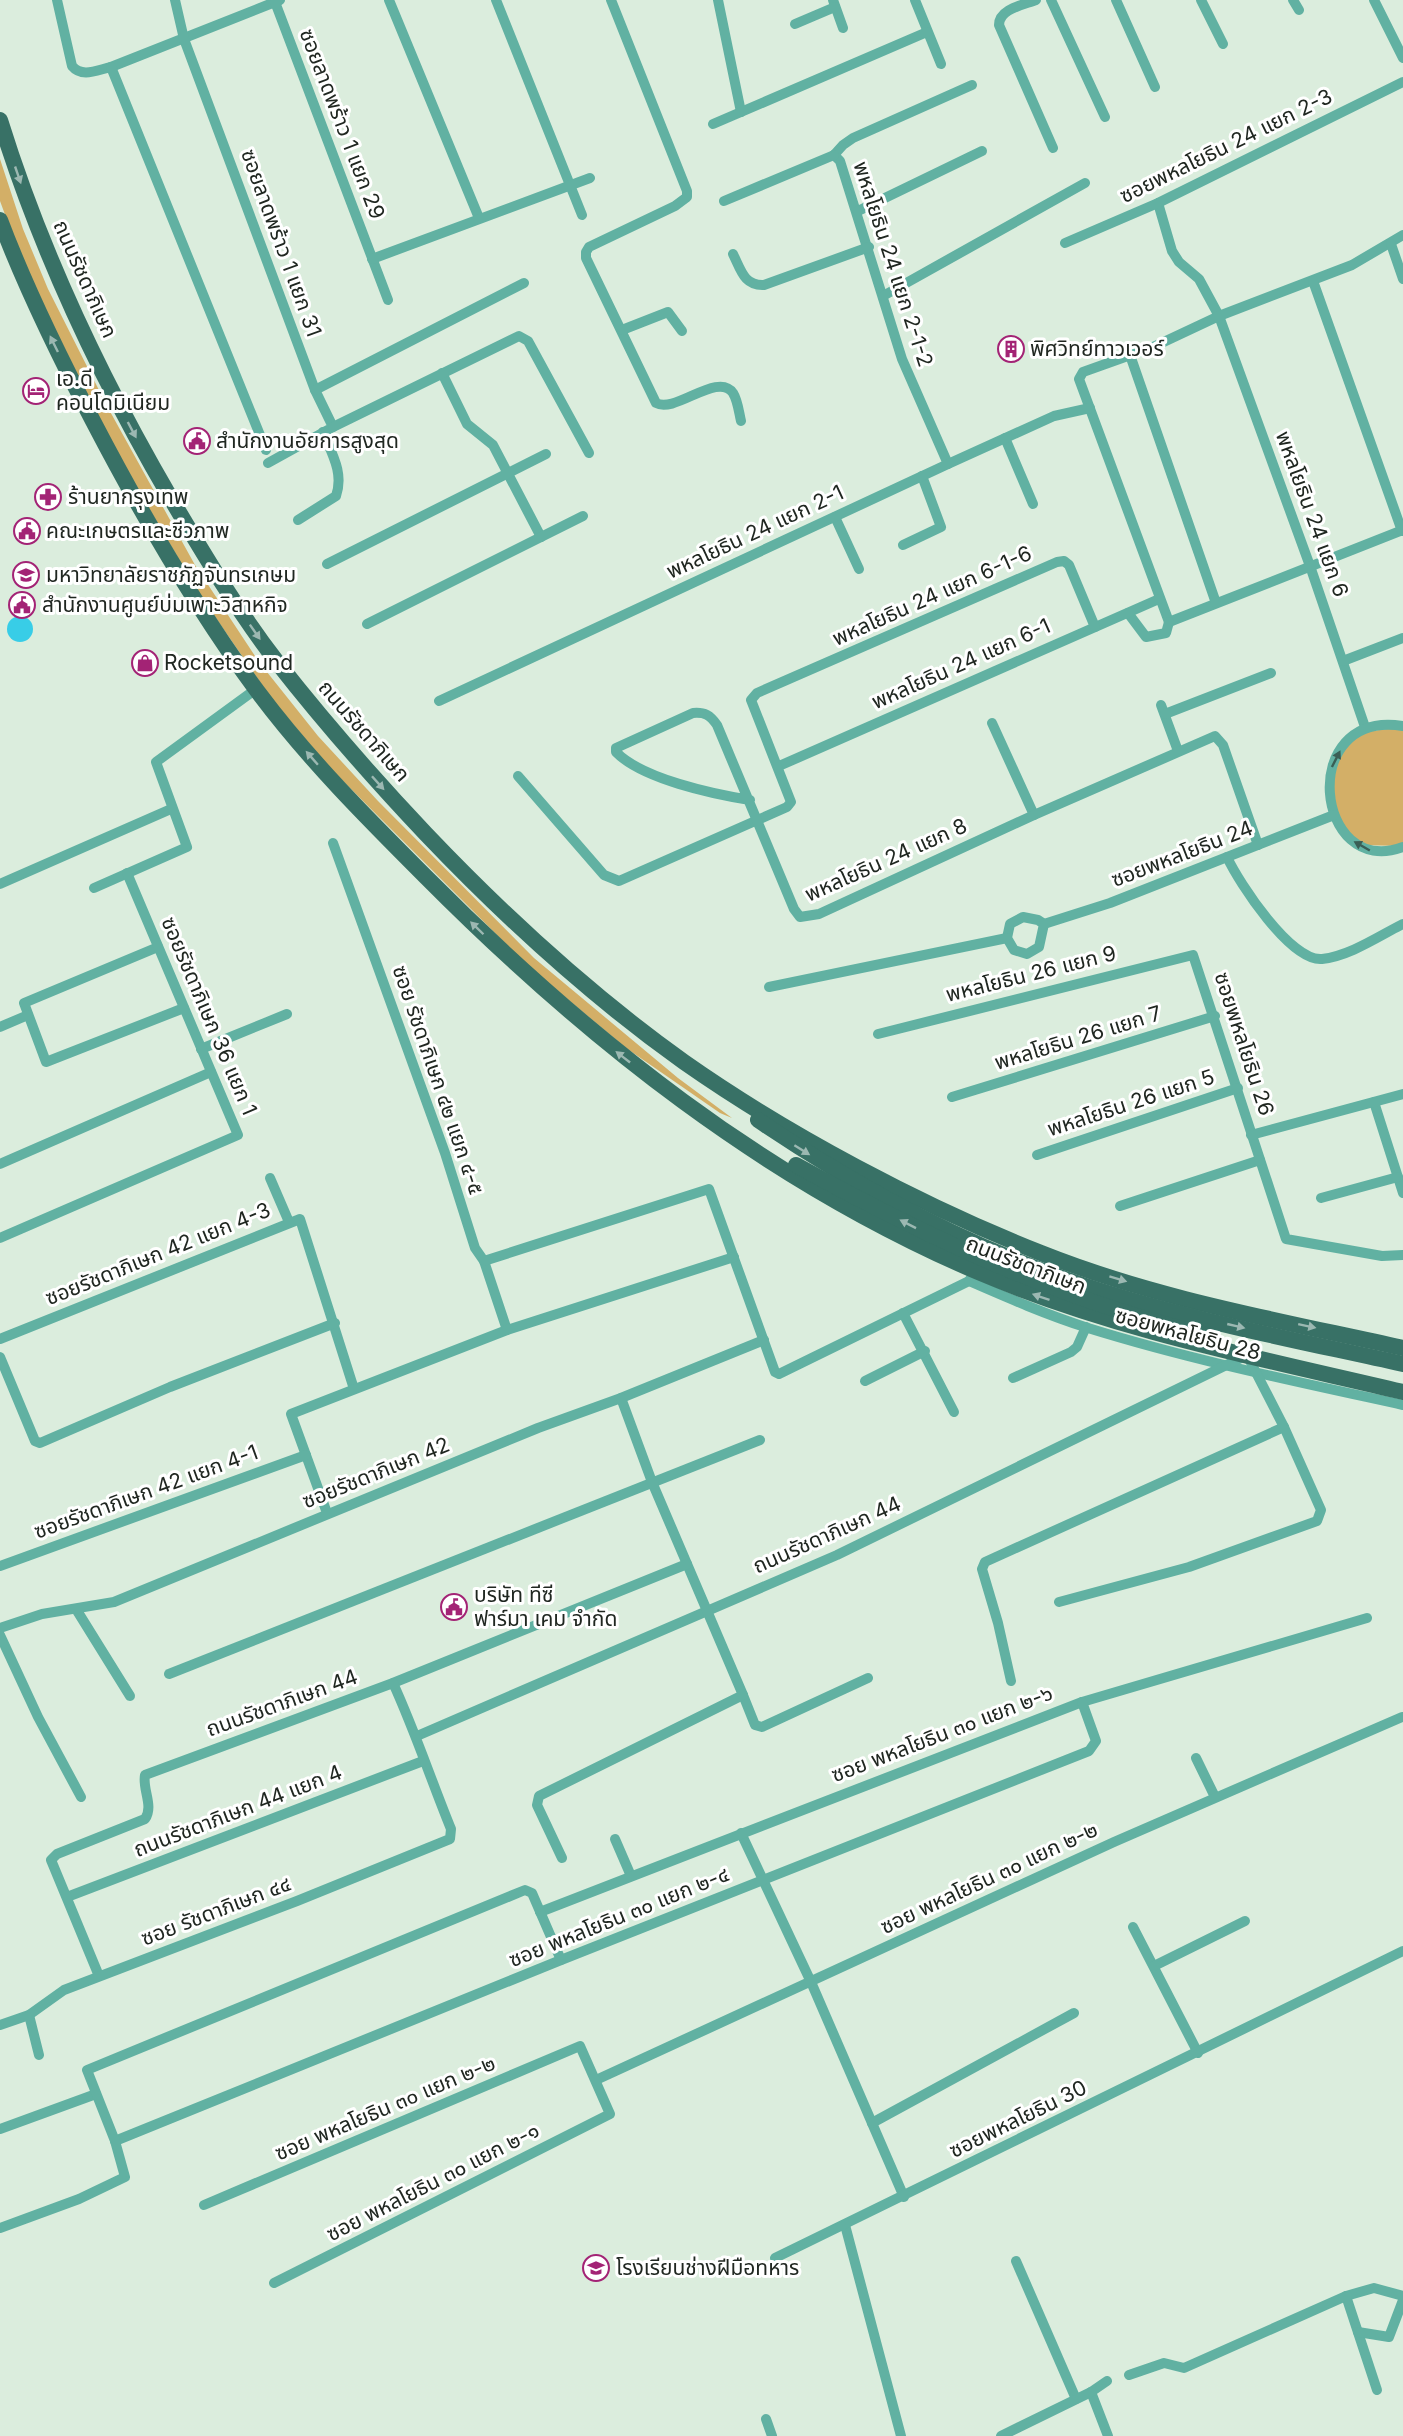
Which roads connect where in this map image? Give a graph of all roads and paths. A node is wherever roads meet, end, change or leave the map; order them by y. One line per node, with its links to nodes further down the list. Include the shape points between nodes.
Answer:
1 (57, 0): 22 (street, via 76,71 86,73)
2 (175, 0): 18 (street, ซอยลาดพร้าว 1 แยก 31)
3 (389, 0): 40 (street)
4 (496, 0): 35 (street)
5 (611, 0): 54 (street, via 687,191 683,202 589,247 586,252)
6 (718, 0): 26 (street)
7 (915, 0): 17 (street)
8 (1036, 0): 30 (street, via 1006,12 999,25)
9 (1051, 0): 27 (street)
10 (1116, 0): 25 (street)
11 (1201, 0): 19 (street)
12 (1374, 0): 20 (street)
13 (277, 1): 18 (street); 47 (street, ซอยลาดพร้าว 1 แยก 29)
14 (834, 3): 15 (street); 16 (street)
15 (795, 24)
16 (843, 28)
17 (927, 32): 21 (street); 26 (street)
18 (184, 39): 22 (street); 58 (street, ซอยลาดพร้าว 1 แยก 31)
19 (1223, 44)
20 (1403, 58)
21 (941, 64)
22 (111, 67): 63 (street)
23 (1403, 82): 37 (street, ซอยพหลโยธิน 24 แยก 2-3)
24 (972, 85): 32 (street, พหลโยธิน 24 แยก 2-1-2, via 853,138)
25 (1155, 87)
26 (741, 112): 29 (street)
27 (1105, 117)
28 (0, 120): 122 (main road, ถนนรัชดาภิเษก, one-way to 122, via 45,248 106,380 188,527 275,660 363,766 511,920 592,992)
29 (713, 124)
30 (1053, 148)
31 (982, 151): 38 (street)
32 (834, 155): 36 (street); 38 (street, พหลโยธิน 24 แยก 2-1-2, via 840,161)
33 (590, 178): 35 (street)
34 (1085, 183): 51 (street)
35 (569, 185): 39 (street); 40 (street)
36 (724, 201)
37 (1158, 202): 43 (street, ซอยพหลโยธิน 24 แยก 2-3); 53 (street, พหลโยธิน 24 แยก 6, via 1172,251 1199,279)
38 (858, 211): 45 (street, พหลโยธิน 24 แยก 2-1-2)
39 (582, 215)
40 (479, 218): 47 (street)
41 (0, 220): 89 (main road, ถนนรัชดาภิเษก, one-way to 41, via 169,559 127,487 33,300)
42 (1403, 235): 44 (street)
43 (1065, 243)
44 (1391, 244): 48 (street); 49 (street)
45 (868, 248): 46 (street, via 754,286 747,282); 51 (street, พหลโยธิน 24 แยก 2-1-2)
46 (733, 254)
47 (372, 259): 52 (street, ซอยลาดพร้าว 1 แยก 29)
48 (1403, 279)
49 (1313, 281): 53 (street); 74 (street)
50 (524, 284): 58 (street)
51 (883, 296): 67 (street, พหลโยธิน 24 แยก 2-1-2, via 902,359)
52 (388, 300)
53 (1219, 316): 56 (street); 78 (street, พหลโยธิน 24 แยก 6)
54 (622, 330): 55 (street, via 668,312); 60 (street, via 656,403 666,405 720,387 731,390)
55 (682, 331)
56 (1130, 355): 59 (street, via 1079,375); 81 (street)
57 (442, 373): 61 (street); 64 (street, via 514,337 524,337); 68 (street, via 467,424 493,446)
58 (315, 390): 61 (street, ซอยลาดพร้าว 1 แยก 31)
59 (1090, 408): 62 (street, พหลโยธิน 24 แยก 2-1, via 1054,417); 80 (street)
60 (741, 421)
61 (328, 430): 66 (street); 73 (street, ซอยลาดพร้าว 1 แยก 31, via 338,466 340,484 336,496)
62 (1005, 438): 67 (street, พหลโยธิน 24 แยก 2-1); 70 (street)
63 (266, 450)
64 (589, 453)
65 (546, 454): 68 (street)
66 (268, 463)
67 (948, 464): 69 (street, พหลโยธิน 24 แยก 2-1)
68 (507, 473): 75 (street); 77 (street)
69 (922, 476): 72 (street, พหลโยธิน 24 แยก 2-1); 76 (street, via 942,527)
70 (1034, 504)
71 (583, 516): 75 (street)
72 (835, 517): 79 (street); 90 (street, พหลโยธิน 24 แยก 2-1)
73 (298, 520)
74 (1402, 530): 78 (street)
75 (541, 537): 84 (street)
76 (903, 545)
77 (327, 564)
78 (1310, 566): 81 (street); 87 (street, พหลโยธิน 24 แยก 6)
79 (859, 569)
80 (1159, 599): 82 (street, พหลโยธิน 24 แยก 6-1); 83 (street)
81 (1216, 603): 83 (street)
82 (1128, 613): 83 (street, via 1146,637 1166,633); 85 (street, พหลโยธิน 24 แยก 6-1)
83 (1168, 619)
84 (367, 624)
85 (1095, 627): 95 (street, พหลโยธิน 24 แยก 6-1); 95 (street, พหลโยธิน 24 แยก 6-1-6, via 1069,565 1057,562 757,693 751,700)
86 (1403, 638): 87 (street)
87 (1343, 661): 93 (street, พหลโยธิน 24 แยก 6)
88 (1271, 673): 94 (street, via 1163,709)
89 (256, 688): 98 (street, via 159,757 157,767); 125 (main road, ถนนรัชดาภิเษก, one-way to 89, via 579,1021 468,920 337,786)
90 (440, 701)
91 (992, 723): 99 (street)
92 (1403, 726): 93 (street)
93 (1365, 727): 100 (street, one-way to 93, via 1329,782 1333,764 1346,743)
94 (1178, 751): 99 (street, พหลโยธิน 24 แยก 8); 103 (street, พหลโยธิน 24 แยก 8, via 1215,736 1221,740)
95 (778, 766): 101 (street, via 791,802)
96 (518, 776): 101 (street, via 611,879 626,879)
97 (750, 800): 97 (street, พหลโยธิน 24 แยก 8, via 715,794 650,773 626,762 616,748 702,712 717,725); 101 (street, พหลโยธิน 24 แยก 8)
98 (171, 809): 106 (street, via 187,847); 107 (street)
99 (1034, 815): 101 (street, พหลโยธิน 24 แยก 8, via 819,914 800,917)
100 (1334, 815): 103 (street, ซอยพหลโยธิน 24); 104 (street, one-way to 100, via 1383,852 1365,850 1348,836)
101 (758, 819)
102 (333, 843): 142 (street, ซอย รัชดาภิเษก ๔๒ แยก ๔-๕, via 445,1153 475,1248)
103 (1258, 845): 105 (street, ซอยพหลโยธิน 24)
104 (1403, 847)
105 (1227, 857): 109 (street, ซอยพหลโยธิน 24); 110 (street, via 1276,928 1309,957 1333,957)
106 (127, 873): 108 (street); 112 (street, ซอยรัชดาภิเษก 36 แยก 1)
107 (0, 884)
108 (94, 888)
109 (1044, 924): 111 (street, ซอยพหลโยธิน 24, via 1030,918 1016,920 1007,931); 111 (street, via 1043,940 1034,951 1020,953)
110 (1403, 924)
111 (1007, 938): 114 (street)
112 (158, 946): 115 (street, ซอยรัชดาภิเษก 36 แยก 1); 117 (street, via 24,1003)
113 (1193, 955): 118 (street, ซอยพหลโยธิน 26); 120 (street, พหลโยธิน 26 แยก 9)
114 (769, 987)
115 (184, 1008): 117 (street, via 47,1063); 121 (street, ซอยรัชดาภิเษก 36 แยก 1)
116 (287, 1014): 121 (street)
117 (28, 1015): 119 (street)
118 (1215, 1016): 124 (street, ซอยพหลโยธิน 26); 127 (street, พหลโยธิน 26 แยก 7)
119 (0, 1027)
120 (878, 1034)
121 (201, 1049): 123 (street, ซอยรัชดาภิเษก 36 แยก 1)
122 (688, 1065): 150 (main road, ถนนรัชดาภิเษก, one-way to 150, via 858,1166 962,1219 1044,1254 1131,1284); 154 (main road, ถนนรัชดาภิเษก, one-way to 154, via 800,1149 932,1222 1014,1259 1154,1307)
123 (211, 1072): 132 (street); 139 (street, ซอยรัชดาภิเษก 36 แยก 1, via 238,1135)
124 (1238, 1088): 129 (street, ซอยพหลโยธิน 26); 130 (street, พหลโยธิน 26 แยก 5)
125 (669, 1093): 143 (main road, ถนนรัชดาภิเษก, via 810,1186); 158 (main road, ถนนรัชดาภิเษก, one-way to 125, via 1198,1332 1028,1278 936,1238)
126 (1403, 1094): 128 (street, ซอยพหลโยธิน 26)
127 (952, 1097)
128 (1374, 1102): 129 (street, ซอยพหลโยธิน 26); 134 (street)
129 (1251, 1135): 131 (street)
130 (1037, 1155)
131 (1260, 1160): 137 (street); 140 (street, via 1286,1239 1382,1256)
132 (0, 1164)
133 (270, 1178): 138 (street)
134 (1398, 1178): 135 (street); 136 (street)
135 (1403, 1193)
136 (1321, 1198)
137 (1120, 1206)
138 (289, 1222): 145 (street, ซอยรัชดาภิเษก 42 แยก 4-3, via 300,1219 302,1223); 148 (street, ซอยรัชดาภิเษก 42 แยก 4-3)
139 (0, 1238)
140 (1403, 1255)
141 (734, 1257): 142 (street, via 709,1189); 147 (street); 149 (street)
142 (484, 1262): 147 (street, ซอย รัชดาภิเษก ๔๒ แยก ๔-๕)
143 (972, 1276): 144 (street); 146 (street, ซอยพหลโยธิน 28); 152 (main road, ถนนรัชดาภิเษก, one-way to 143, via 1127,1326)
144 (903, 1314): 149 (street, via 779,1374); 151 (street)
145 (335, 1323): 153 (street, via 40,1443 35,1442); 160 (street, ซอยรัชดาภิเษก 42 แยก 4-3)
146 (1086, 1328): 155 (street, ซอยพหลโยธิน 28); 157 (street, via 1071,1352)
147 (507, 1330): 160 (street)
148 (0, 1339)
149 (764, 1340): 162 (street, ซอยรัชดาภิเษก 42)
150 (1403, 1347)
151 (925, 1351): 159 (street); 164 (street)
152 (1247, 1355): 155 (street, ถนนรัชดาภิเษก 44); 156 (street); 161 (main road, ถนนรัชดาภิเษก)
153 (0, 1357)
154 (1403, 1364)
155 (1228, 1366): 156 (street, ซอยพหลโยธิน 28); 174 (street, ถนนรัชดาภิเษก 44, via 837,1555)
156 (1257, 1373): 163 (street, ซอยพหลโยธิน 28); 165 (street)
157 (1013, 1378)
158 (1403, 1380)
159 (865, 1381)
160 (354, 1389): 167 (street, via 291,1414)
161 (1403, 1392)
162 (621, 1398): 168 (street); 169 (street, ซอยรัชดาภิเษก 42)
163 (1403, 1405)
164 (954, 1412)
165 (1284, 1427): 172 (street, via 1321,1510 1317,1521 1189,1567); 180 (street, via 985,1562 982,1569)
166 (760, 1440): 168 (street)
167 (306, 1455): 169 (street); 171 (street, ซอยรัชดาภิเษก 42 แยก 4-1)
168 (652, 1482): 170 (street); 178 (street)
169 (327, 1513): 173 (street, ซอยรัชดาภิเษก 42, via 114,1602)
170 (687, 1563): 174 (street); 181 (street, ถนนรัชดาภิเษก 44)
171 (0, 1566)
172 (1059, 1602)
173 (76, 1609): 176 (street, ซอยรัชดาภิเษก 42, via 42,1614); 183 (street)
174 (706, 1611): 182 (street); 186 (street, ถนนรัชดาภิเษก 44)
175 (1367, 1618): 184 (street, ซอย พหลโยธิน ๓๐ แยก ๒-๖)
176 (0, 1628)
177 (0, 1635): 189 (street)
178 (169, 1674)
179 (868, 1678): 182 (street, via 762,1727 755,1725)
180 (1011, 1681)
181 (393, 1683): 186 (street); 196 (street, ถนนรัชดาภิเษก 44, via 145,1775 149,1809 145,1819 53,1856 53,1866)
182 (743, 1695): 193 (street, via 539,1796 537,1805)
183 (130, 1696)
184 (1082, 1702): 191 (street, ซอย พหลโยธิน ๓๐ แยก ๒-๖); 195 (street, ซอย พหลโยธิน ๓๐ แยก ๒-๔, via 1096,1741 1089,1751)
185 (1402, 1717): 190 (street, ซอย พหลโยธิน ๓๐ แยก ๒-๒)
186 (417, 1736): 188 (street)
187 (1196, 1758): 190 (street)
188 (423, 1761): 196 (street, ถนนรัชดาภิเษก 44 แยก 4); 203 (street, ซอย รัชดาภิเษก ๔๔, via 451,1829 450,1839)
189 (81, 1797)
190 (1215, 1797): 204 (street, ซอย พหลโยธิน ๓๐ แยก ๒-๒)
191 (741, 1833): 194 (street, ซอย พหลโยธิน ๓๐ แยก ๒-๖); 195 (street)
192 (615, 1839): 194 (street)
193 (562, 1858)
194 (631, 1876): 197 (street, ซอย พหลโยธิน ๓๐ แยก ๒-๖)
195 (764, 1881): 201 (street, ซอย พหลโยธิน ๓๐ แยก ๒-๔); 204 (street)
196 (67, 1898): 203 (street, ถนนรัชดาภิเษก 44)
197 (540, 1912): 201 (street); 211 (street, via 532,1893 525,1890 87,2070)
198 (1245, 1921): 202 (street)
199 (1133, 1927): 202 (street)
200 (1403, 1951): 208 (street, ซอยพหลโยธิน 30)
201 (561, 1960): 214 (street, ซอย พหลโยธิน ๓๐ แยก ๒-๔)
202 (1154, 1966): 208 (street)
203 (99, 1976): 206 (street, ซอย รัชดาภิเษก ๔๔, via 52,1996)
204 (811, 1982): 210 (street, ซอย พหลโยธิน ๓๐ แยก ๒-๒); 212 (street)
205 (1074, 2013): 212 (street)
206 (29, 2015): 207 (street, ซอย รัชดาภิเษก ๔๔); 209 (street)
207 (0, 2025)
208 (1198, 2053): 215 (street, ซอยพหลโยธิน 30)
209 (39, 2055)
210 (596, 2080): 216 (street, ซอย พหลโยธิน ๓๐ แยก ๒-๒, via 580,2046); 221 (street, ซอย พหลโยธิน ๓๐ แยก ๒-๑, via 610,2114)
211 (96, 2094): 213 (street); 214 (street)
212 (872, 2123): 215 (street)
213 (0, 2130)
214 (115, 2141): 218 (street, via 125,2177 80,2199)
215 (904, 2197): 217 (street, ซอยพหลโยธิน 30)
216 (204, 2205)
217 (845, 2225): 219 (street, ซอยพหลโยธิน 30); 232 (street)
218 (0, 2228)
219 (775, 2258)
220 (1016, 2261): 229 (street)
221 (274, 2283)
222 (1346, 2295): 223 (street, via 1374,2288); 224 (street); 225 (street, via 1184,2368 1164,2363)
223 (1403, 2298): 224 (street, via 1388,2338)
224 (1358, 2332): 227 (street)
225 (1129, 2375)
226 (1107, 2381): 228 (street)
227 (1377, 2390)
228 (1091, 2392): 229 (street); 234 (street)
229 (1076, 2399): 233 (street)
230 (766, 2419): 231 (street)
231 (772, 2436)
232 (901, 2436)
233 (1001, 2436)
234 (1108, 2436)

